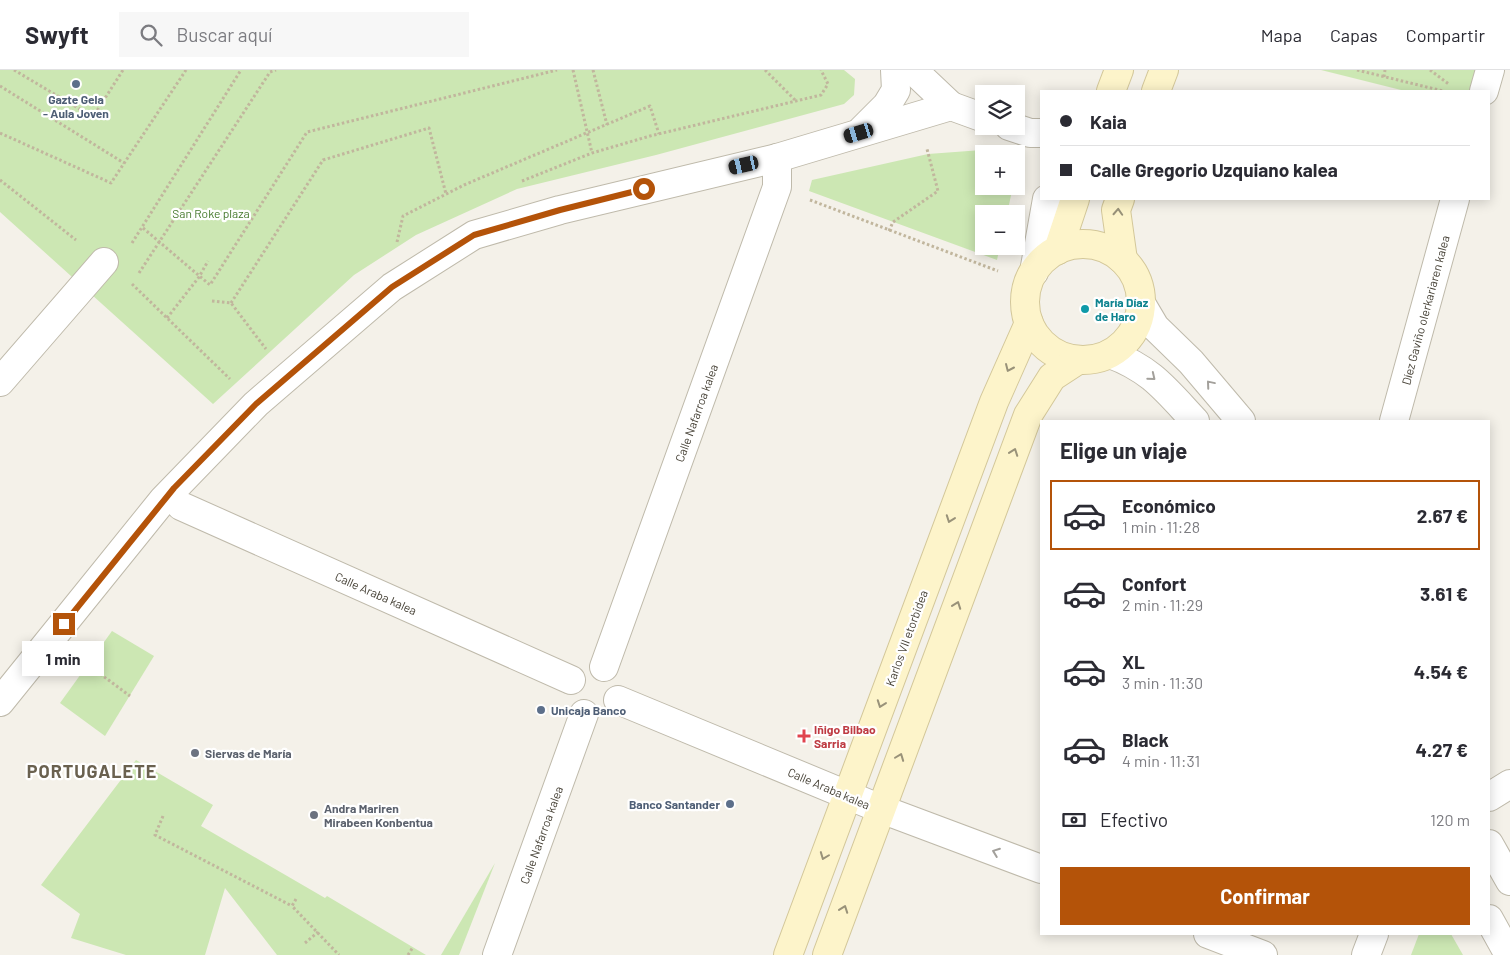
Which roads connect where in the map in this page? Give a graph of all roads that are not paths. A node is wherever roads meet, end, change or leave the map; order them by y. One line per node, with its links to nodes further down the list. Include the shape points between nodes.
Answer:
1 (895, 70): 11 (street, via 896,90 888,105)
2 (913, 70): 9 (street)
3 (1119, 70): 6 (street)
4 (1164, 70): 7 (street)
5 (1490, 70): 8 (street)
6 (1111, 90)
7 (1156, 90)
8 (1484, 90)
9 (951, 106): 10 (street); 11 (street)
10 (975, 115)
11 (859, 133): 12 (street)
12 (777, 158): 30 (street, Calle Nafarroa kalea, via 777,186); 33 (street, via 560,210 474,235 392,287 256,404 174,488)
13 (1047, 200): 20 (street)
14 (1075, 200): 17 (street)
15 (1120, 200): 18 (street, one-way to 15, via 1116,210)
16 (1455, 200): 28 (street, Díez Gaviño olerkariaren kalea)
17 (1058, 250): 18 (street, via 1092,245 1109,250); 20 (street, via 1044,259)
18 (1123, 260): 21 (street, via 1140,288)
19 (104, 262): 25 (street)
20 (1034, 272): 22 (street, via 1025,297)
21 (1142, 305): 23 (street, via 1137,325 1126,342); 27 (street, one-way to 21, via 1191,362 1155,327)
22 (1029, 323): 24 (street, via 1048,349); 36 (street, Karlos VII etorbidea, one-way to 36, via 994,402)
23 (1110, 354): 24 (street, via 1094,360); 26 (street, one-way to 26, via 1134,362 1157,380)
24 (1078, 360): 38 (street, one-way to 24, via 1028,415 1052,377)
25 (0, 382)
26 (1194, 420)
27 (1240, 420)
28 (1394, 420)
29 (181, 506): 31 (street, Calle Araba kalea)
30 (604, 667): 31 (street, via 584,667); 32 (street, via 619,682)
31 (571, 680): 34 (street, via 569,695 572,703)
32 (618, 700): 34 (street, via 609,712 601,716); 36 (street, Calle Araba kalea)
33 (0, 702)
34 (584, 714): 45 (street, Calle Nafarroa kalea)
35 (1510, 784): 37 (street)
36 (847, 796): 38 (street, Calle Araba kalea); 46 (street, Karlos VII etorbidea, one-way to 46)
37 (1490, 796)
38 (880, 809): 40 (street, Calle Araba kalea, one-way to 38); 47 (street, one-way to 38)
39 (1490, 846): 41 (street)
40 (1040, 869)
41 (1510, 881)
42 (1490, 920): 50 (street)
43 (1211, 935): 48 (street)
44 (1374, 935): 49 (street)
45 (497, 955)
46 (788, 955)
47 (827, 955)
48 (1263, 955)
49 (1366, 955)
50 (1509, 955)

